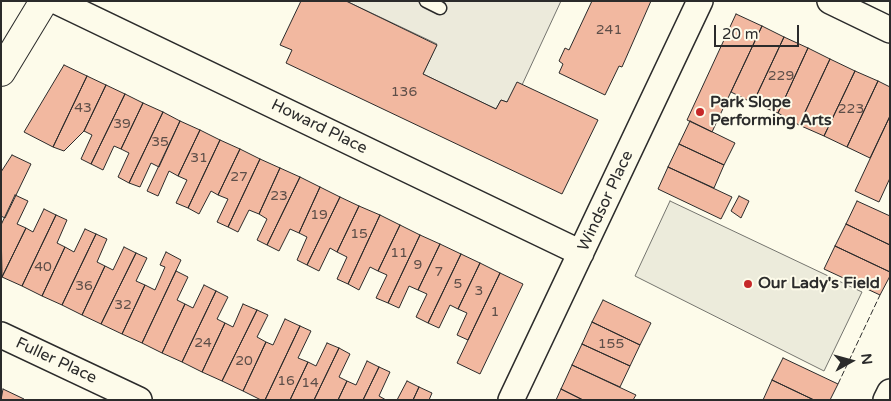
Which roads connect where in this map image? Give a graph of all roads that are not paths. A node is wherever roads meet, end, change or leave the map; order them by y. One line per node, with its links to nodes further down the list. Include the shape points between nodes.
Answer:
1 (44, 1): 8 (street)
2 (56, 1): 9 (street, Howard Place)
3 (426, 1): 6 (lane)
4 (700, 1): 9 (street, Windsor Place)
5 (830, 1): 7 (street)
6 (440, 8)
7 (890, 30)
8 (1, 72)
9 (581, 253): 13 (street, Windsor Place)
10 (1, 335): 12 (street, Fuller Place)
11 (890, 392): 14 (street)
12 (138, 400)
13 (512, 400)
14 (886, 400)

